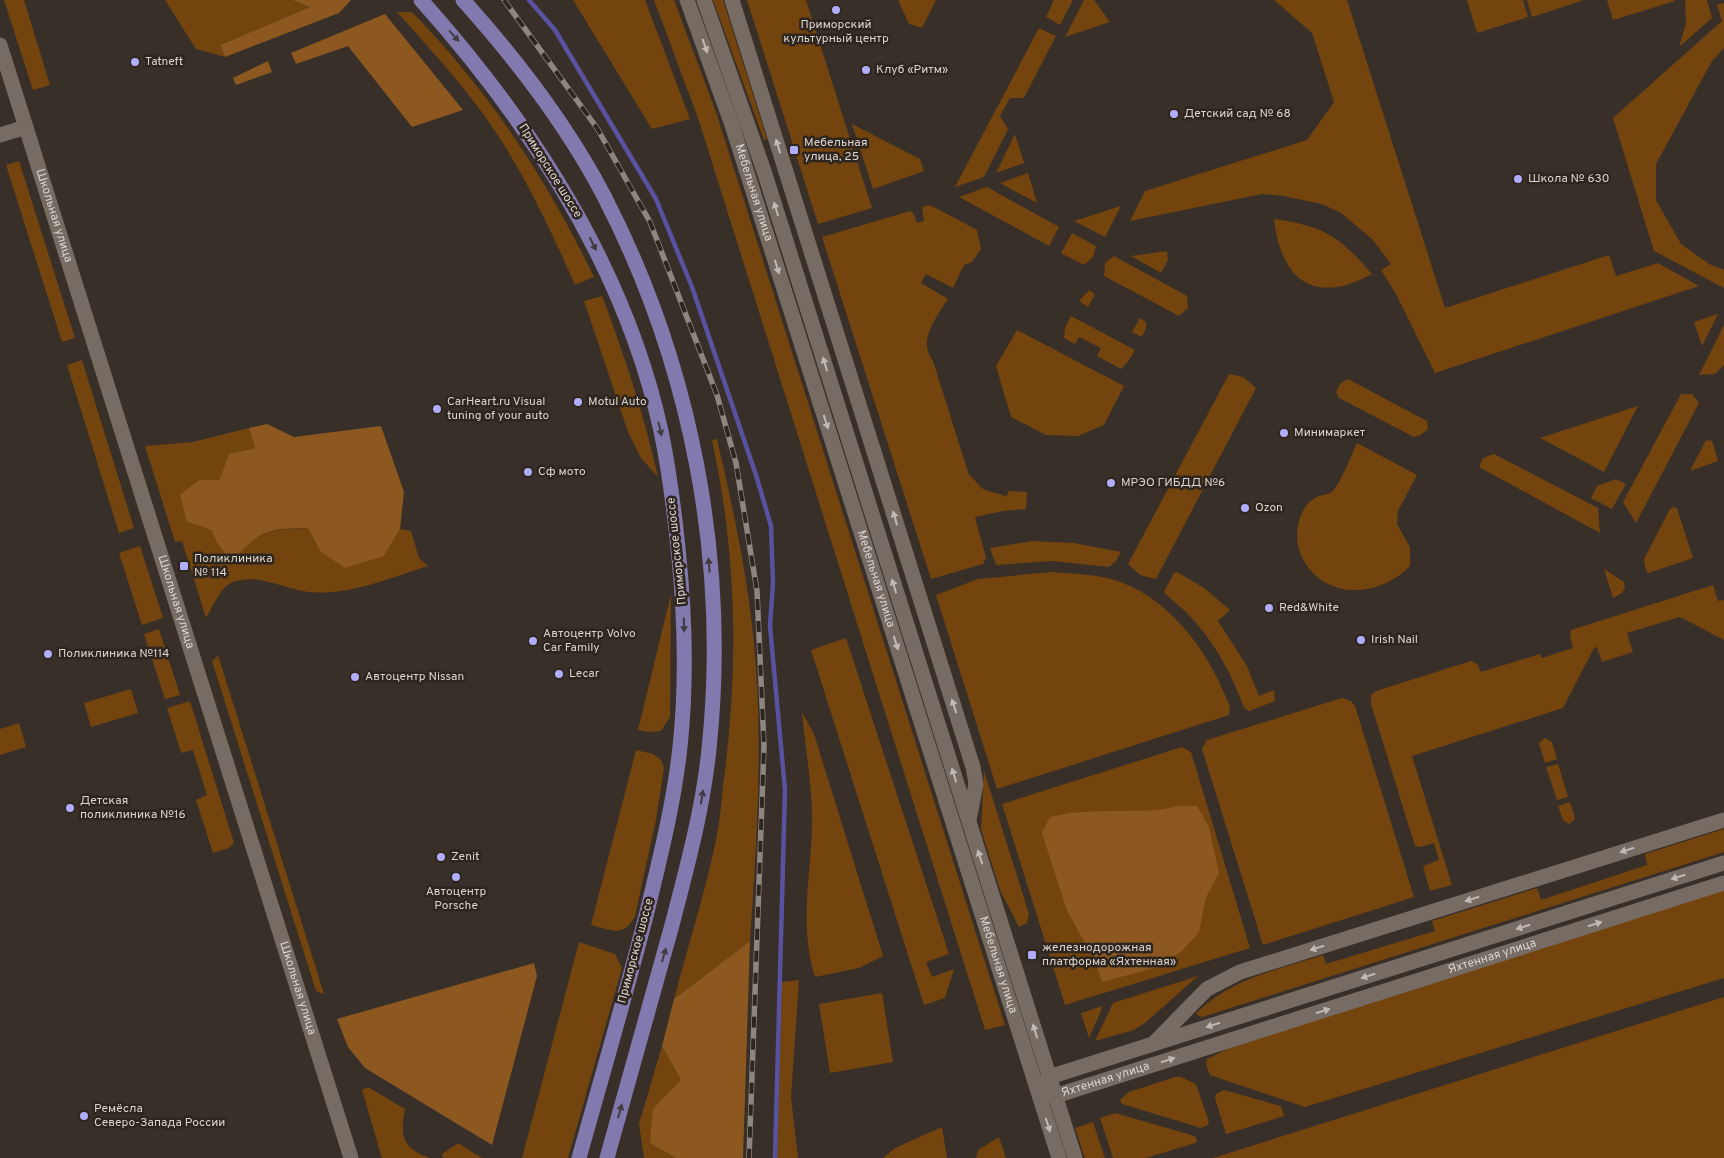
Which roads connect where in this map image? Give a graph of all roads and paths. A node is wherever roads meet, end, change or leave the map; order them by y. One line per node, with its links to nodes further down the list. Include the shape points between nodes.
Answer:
1 (422, 0): 18 (main road, Приморское шоссе, one-way to 18, via 515,114 591,239 612,283 647,382 661,431 674,513 685,659 680,747 661,854)
2 (463, 0): 19 (main road, one-way to 2, via 689,860 704,784 714,661 705,517 678,381 658,320 607,203 562,126 517,64)
3 (687, 0): 15 (street, Мебельная улица, one-way to 15, via 740,149)
4 (704, 0): 10 (street, Мебельная улица, one-way to 4, via 756,145)
5 (732, 0): 10 (street, one-way to 5, via 976,784 973,767)
6 (0, 45): 7 (street, Школьная улица)
7 (26, 127): 8 (street); 17 (street, Школьная улица)
8 (0, 135)
9 (1724, 820): 13 (street, one-way to 13, via 1240,972 1207,989)
10 (968, 821): 14 (street, Мебельная улица, one-way to 10)
11 (1724, 863): 13 (street, Яхтенная улица, one-way to 13)
12 (1724, 883): 16 (street, Яхтенная улица, one-way to 12)
13 (1154, 1044): 14 (street, Яхтенная улица)
14 (1049, 1078): 15 (street, Яхтенная улица); 16 (street, Мебельная улица)
15 (1038, 1092): 16 (street, Яхтенная улица); 20 (street, Мебельная улица, one-way to 20)
16 (1055, 1096): 21 (street)
17 (351, 1158)
18 (579, 1158)
19 (606, 1158)
20 (1058, 1158)
21 (1075, 1158)

